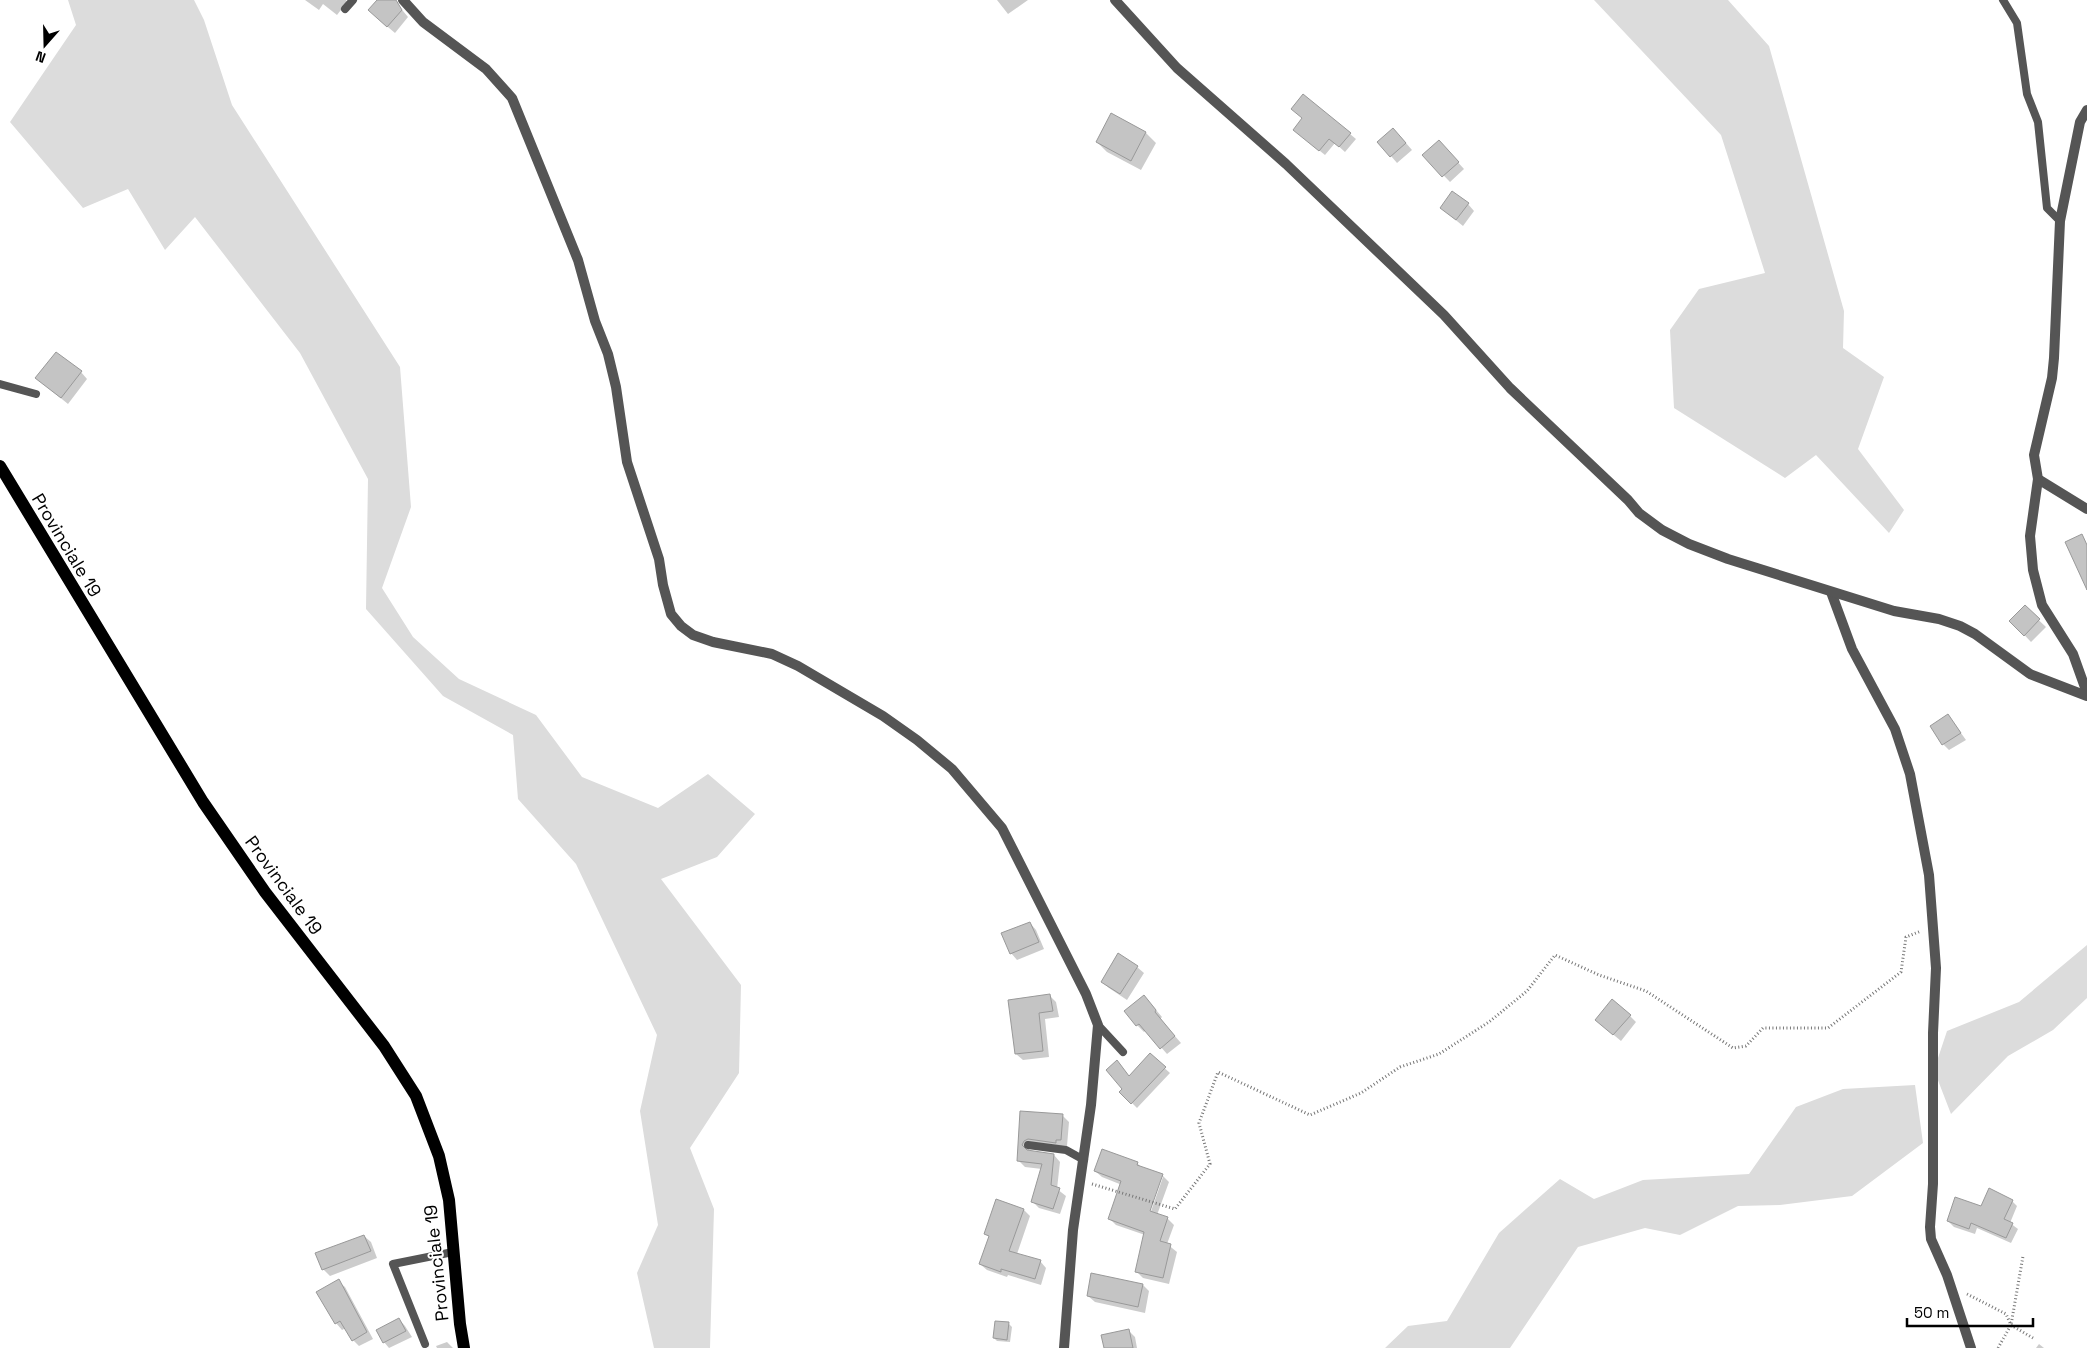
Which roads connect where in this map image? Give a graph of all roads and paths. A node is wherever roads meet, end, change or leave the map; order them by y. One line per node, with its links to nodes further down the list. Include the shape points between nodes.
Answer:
1 (353, 0): 5 (lane)
2 (403, 0): 16 (street, via 423,22 486,69 512,98 578,260 608,354 628,462 659,559 671,614 692,635 772,654 798,666 883,716 952,769 1002,828 1086,994)
3 (1115, 0): 13 (street, via 1177,68 1286,164 1444,315 1510,388 1639,513 1689,544)
4 (2003, 0): 7 (lane, via 2017,23 2027,94 2038,122 2047,208)
5 (345, 8)
6 (2087, 110): 7 (street, via 2080,122)
7 (2060, 221): 11 (street, via 2052,378 2034,455)
8 (0, 384): 9 (lane)
9 (36, 394)
10 (0, 466): 21 (main road, Provinciale 19, via 203,802 265,892 384,1046 416,1096 439,1156 449,1200)
11 (2038, 479): 12 (street); 14 (street, via 2030,536 2037,586 2042,605 2073,654)
12 (2087, 508)
13 (1831, 592): 14 (street, via 1960,626 2030,674); 15 (street, via 1852,649 1895,729 1910,774 1929,875)
14 (2087, 694)
15 (1933, 926): 20 (path, via 1906,937 1901,972 1828,1028 1763,1028 1746,1046 1733,1048 1646,991 1555,955 1527,991 1489,1022 1439,1054 1400,1067 1361,1093 1310,1115 1218,1072 1199,1123 1210,1164 1175,1209); 23 (street, via 1936,968 1930,1227)
16 (1098, 1025): 17 (lane); 19 (street)
17 (1123, 1052)
18 (1028, 1145): 19 (lane, via 1066,1150)
19 (1084, 1160): 20 (street)
20 (1081, 1180): 28 (street, via 1073,1230)
21 (454, 1252): 26 (lane, via 393,1264); 27 (main road, Provinciale 19)
22 (2023, 1256): 24 (path)
23 (1952, 1293): 24 (path, via 1966,1294 2006,1314); 29 (street)
24 (2011, 1325): 25 (path); 30 (path)
25 (2033, 1338)
26 (425, 1344)
27 (464, 1348)
28 (1064, 1348)
29 (1971, 1348)
30 (1998, 1348)

